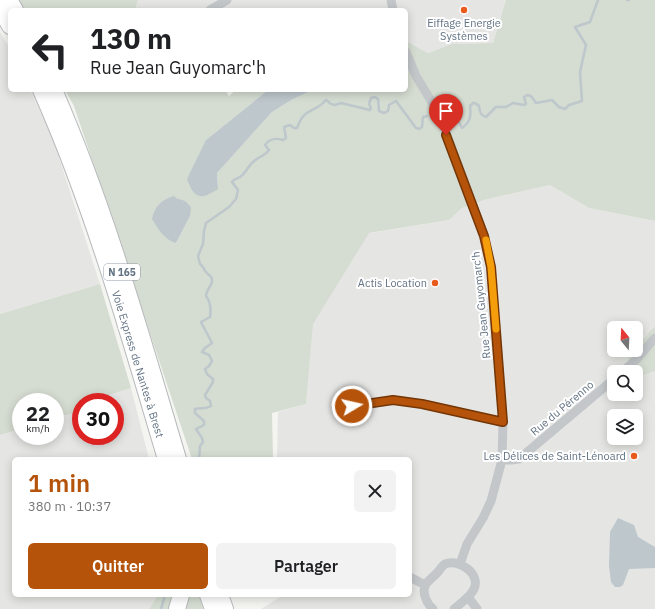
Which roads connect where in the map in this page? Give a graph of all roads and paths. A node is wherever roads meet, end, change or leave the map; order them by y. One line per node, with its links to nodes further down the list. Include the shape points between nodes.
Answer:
1 (227, 0): 3 (street)
2 (0, 8): 4 (highway)
3 (213, 8)
4 (8, 22)
5 (408, 57): 12 (street, Rue Jean Guyomarc'h, via 416,76 436,109 486,241 491,267)
6 (42, 92): 13 (highway, Voie Express de Nantes à Brest / N 165, via 91,218)
7 (55, 92): 14 (highway, Voie Express de Nantes à Brest / N 165, via 85,167 120,267)
8 (655, 338): 9 (street)
9 (630, 365)
10 (607, 385): 15 (street, Rue du Pérenno, via 526,454 518,459)
11 (352, 406): 12 (street, via 393,400)
12 (503, 422): 15 (street, Rue Jean Guyomarc'h)
13 (165, 457)
14 (177, 457)
15 (502, 460): 16 (street, Rue Jean Guyomarc'h, via 491,501 467,544)
16 (460, 564): 18 (street, via 445,564); 22 (street, via 472,572 475,584)
17 (412, 578): 18 (street)
18 (425, 585): 26 (street, via 425,598)
19 (180, 597): 23 (highway)
20 (209, 597): 24 (highway)
21 (221, 597): 25 (highway)
22 (468, 597): 27 (street); 28 (street)
23 (177, 609)
24 (213, 609)
25 (225, 609)
26 (433, 609)
27 (454, 609)
28 (476, 609)

